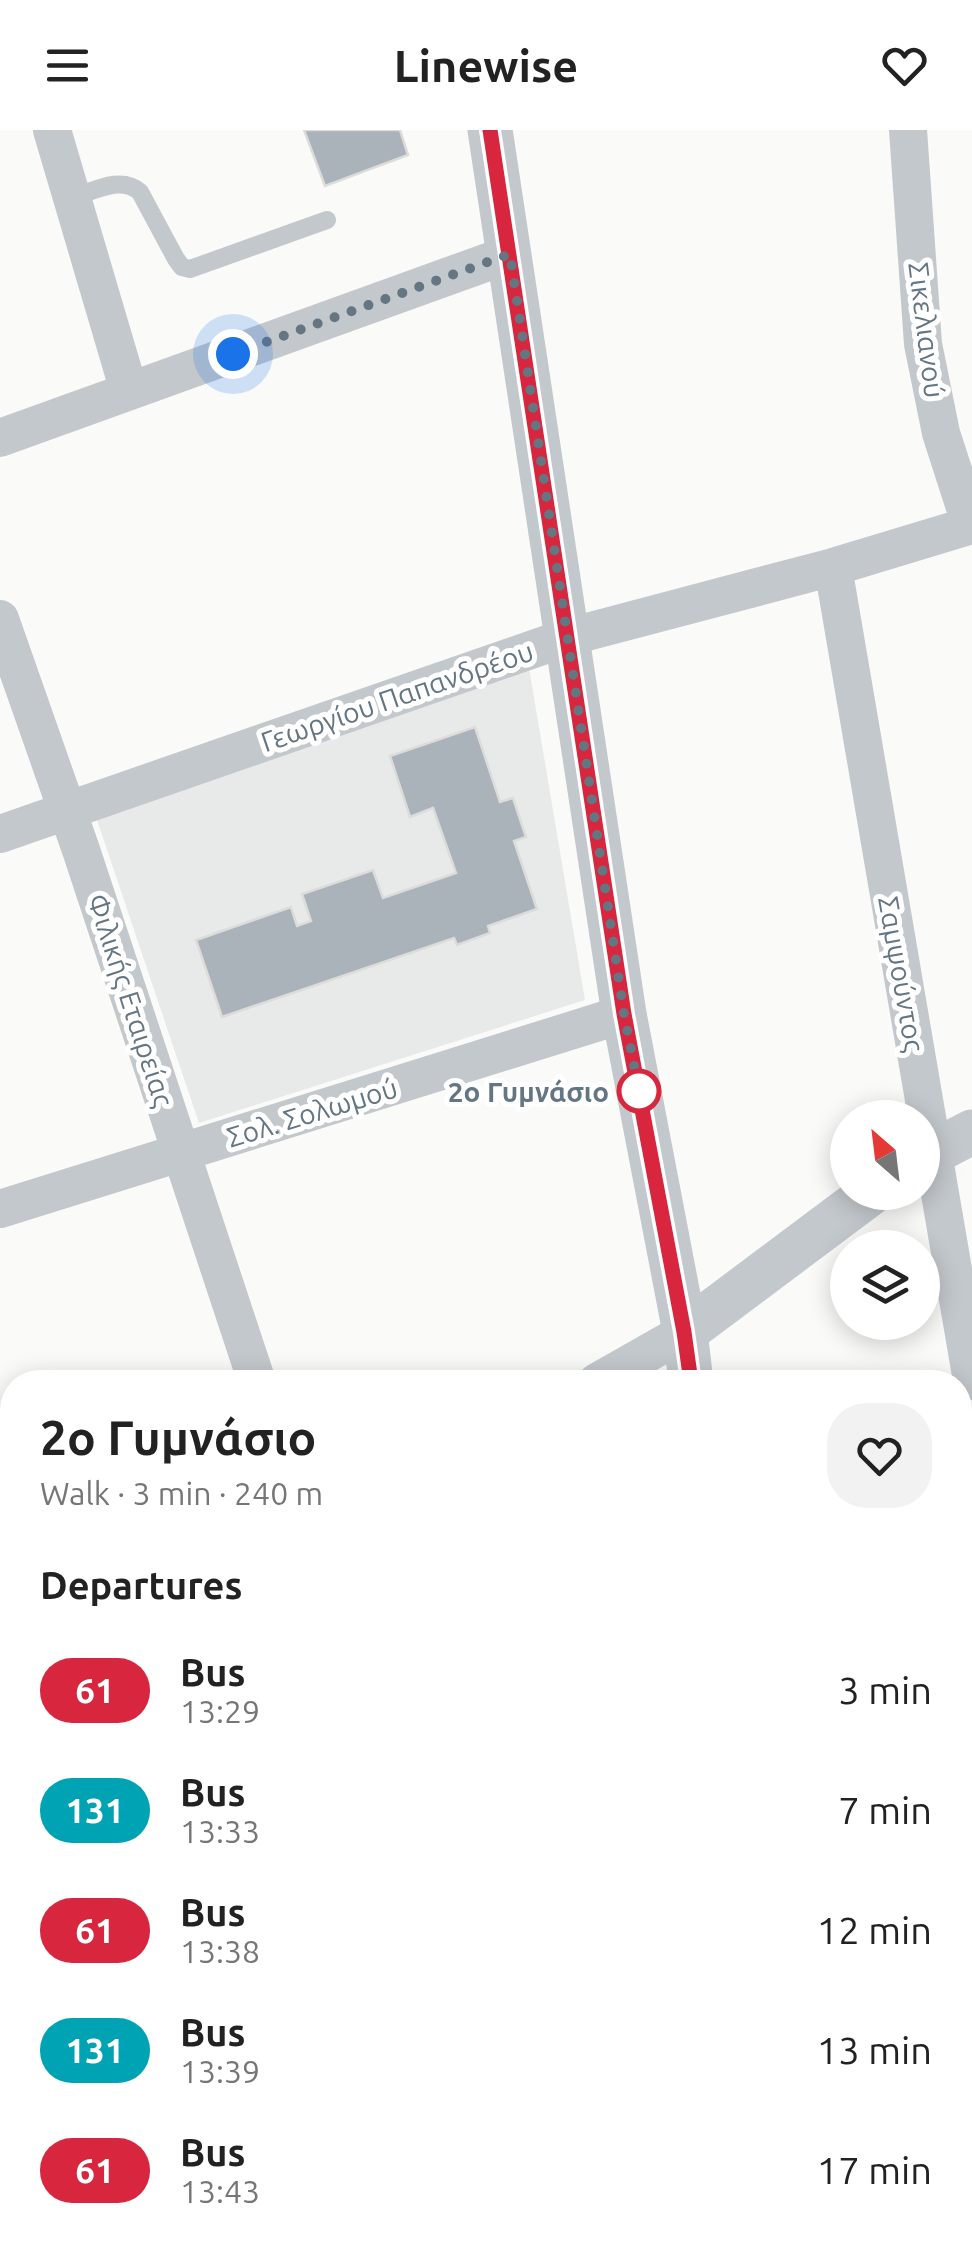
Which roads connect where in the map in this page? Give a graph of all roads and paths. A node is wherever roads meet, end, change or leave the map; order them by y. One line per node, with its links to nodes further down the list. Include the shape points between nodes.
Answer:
1 (52, 130): 4 (street)
2 (490, 130): 6 (street)
3 (908, 130): 9 (street, Σικελιανού, via 923,344 941,433)
4 (72, 198): 5 (lane, via 131,184 176,259 190,269); 7 (street)
5 (327, 220)
6 (510, 254): 7 (street); 12 (street)
7 (130, 392): 8 (street)
8 (0, 438)
9 (972, 526): 10 (street, Γεωργίου Παπανδρέου)
10 (833, 567): 12 (street, Γεωργίου Παπανδρέου); 16 (street, Σαμψούντος)
11 (0, 619): 13 (street, Φιλικής Εταιρείας)
12 (568, 637): 13 (street, Γεωργίου Παπανδρέου); 15 (street)
13 (68, 810): 14 (street, Γεωργίου Παπανδρέου); 19 (street, Φιλικής Εταιρείας)
14 (0, 834)
15 (624, 1014): 19 (street, Σολ. Σολωμού); 23 (street)
16 (918, 1100)
17 (972, 1132): 18 (street)
18 (940, 1148)
19 (182, 1153): 20 (street, Σολ. Σολωμού); 24 (street, Φιλικής Εταιρείας)
20 (0, 1208)
21 (848, 1210): 23 (street)
22 (938, 1210): 27 (street, Σαμψούντος)
23 (684, 1332): 25 (street); 26 (street)
24 (253, 1370)
25 (618, 1370)
26 (689, 1370)
27 (970, 1370)

